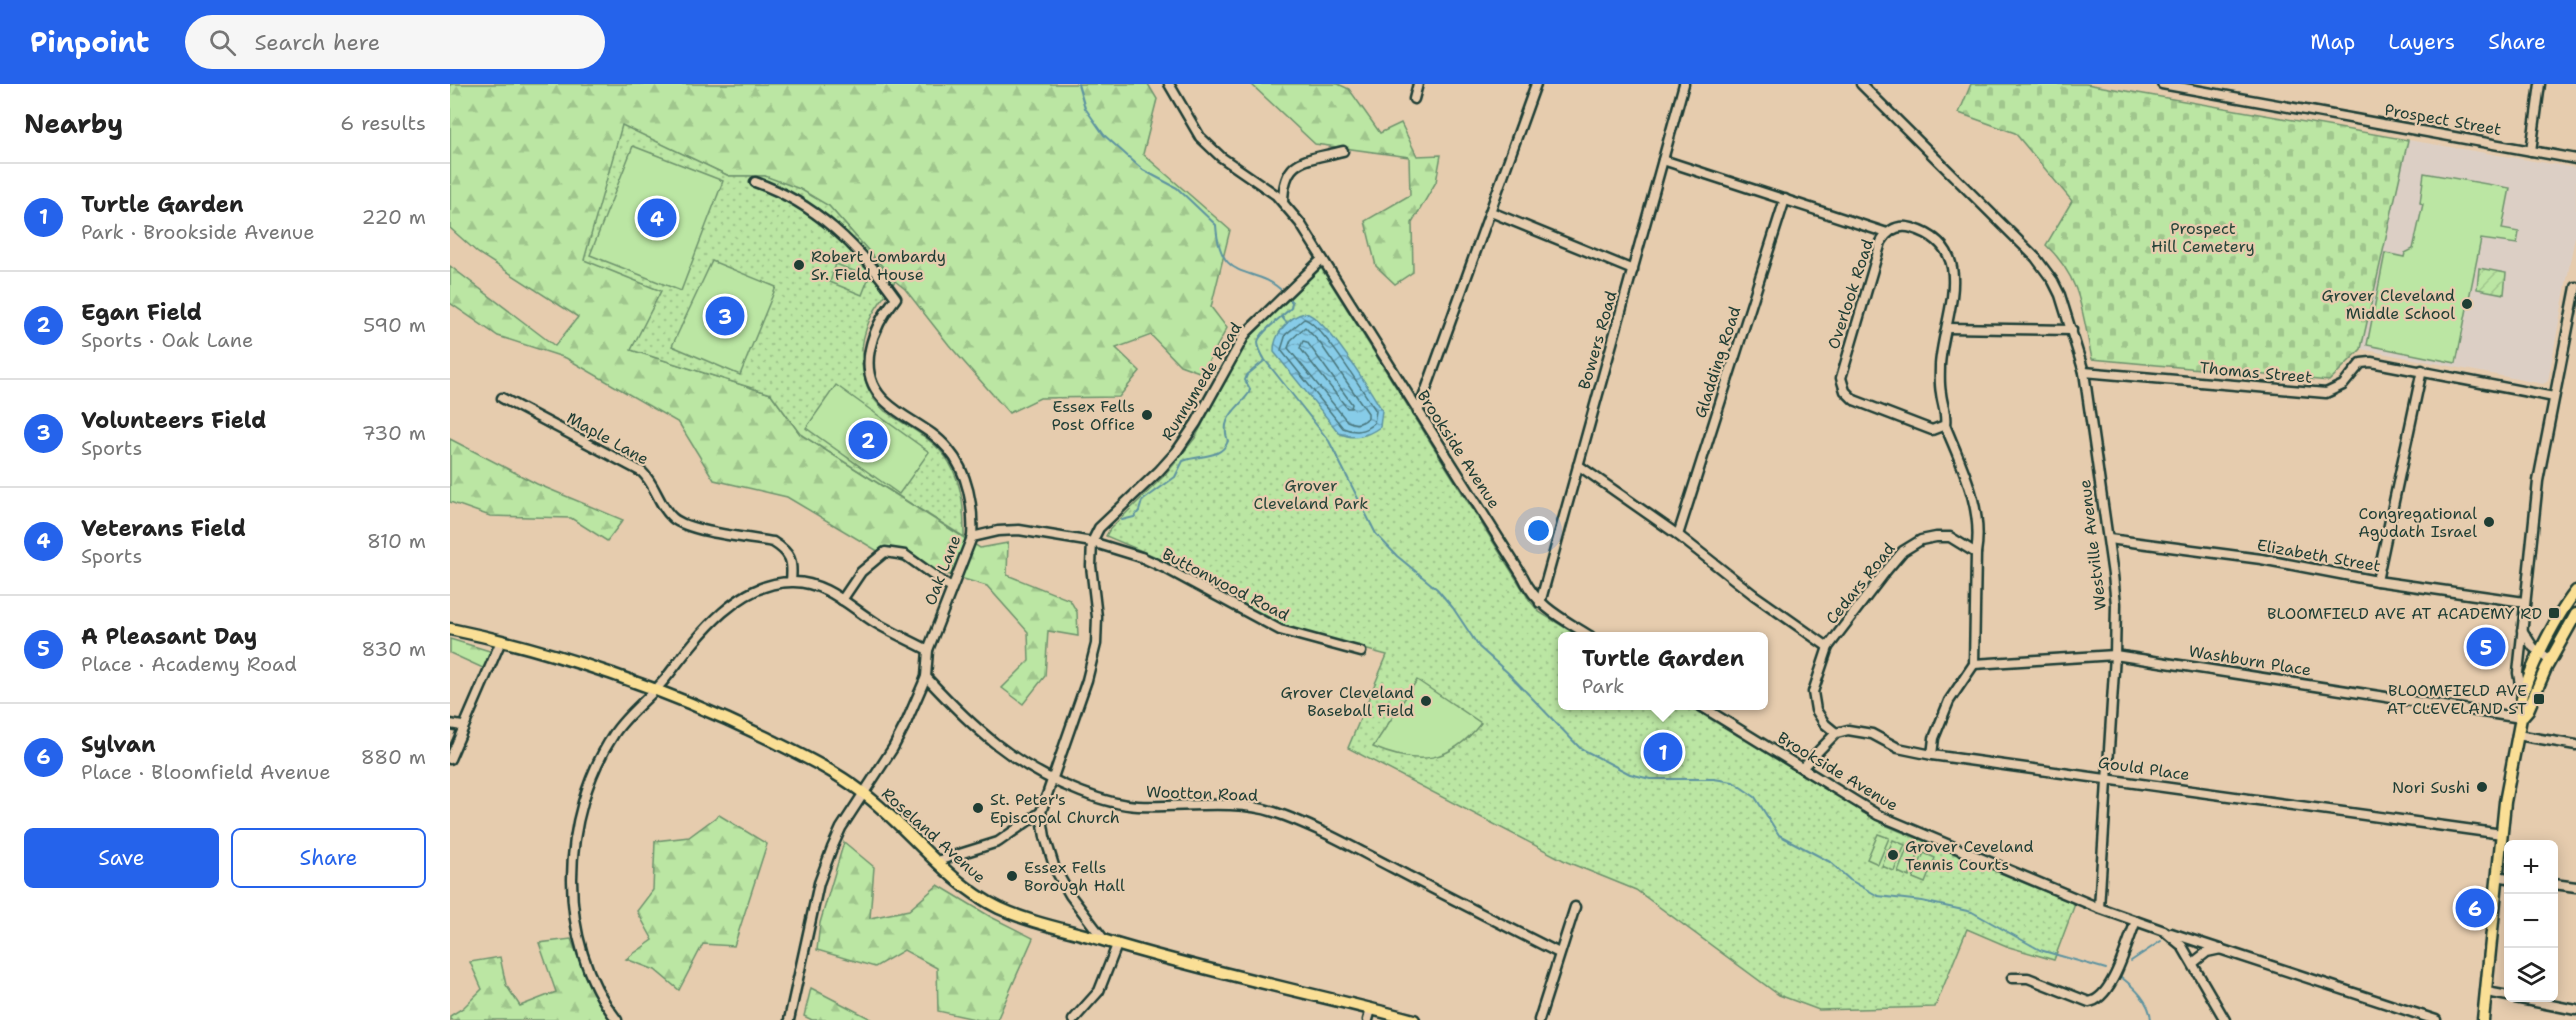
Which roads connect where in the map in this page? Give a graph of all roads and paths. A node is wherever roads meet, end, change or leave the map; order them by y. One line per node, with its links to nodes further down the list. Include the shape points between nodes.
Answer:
1 (1169, 84): 15 (street, via 1192,126 1210,148)
2 (1418, 84): 8 (street)
3 (1536, 84): 16 (street)
4 (1684, 84): 12 (street, Bowers Road)
5 (1861, 84): 22 (street, Westville Avenue, via 2036,258 2053,281)
6 (2162, 84): 10 (street, Prospect Street)
7 (2540, 84): 10 (street)
8 (1414, 99)
9 (1343, 151): 15 (street, via 1294,165 1283,184)
10 (2531, 151): 11 (street, Prospect Street)
11 (2576, 159)
12 (1663, 160): 14 (street); 19 (street, Bowers Road)
13 (754, 182): 31 (street, Oak Lane, via 792,197 815,212 866,257 896,298 873,334 869,359 872,380 885,401 933,434 957,461 971,502)
14 (1785, 199): 17 (street); 30 (street, Gladding Road)
15 (1282, 202): 18 (street)
16 (1491, 212): 19 (street); 27 (street)
17 (1887, 233): 21 (street, Overlook Road, via 1902,226 1917,230 1936,240 1949,255 1954,281); 28 (street, Overlook Road, via 1841,372 1842,386 1854,400 1879,411 1932,430)
18 (1322, 259): 27 (street, Brookside Avenue); 33 (street, Runnymede Road, via 1240,340 1196,423 1173,456 1099,528)
19 (1633, 270): 29 (street, Bowers Road)
20 (2576, 287): 25 (street)
21 (1947, 328): 22 (street); 28 (street, Overlook Road, via 1939,380)
22 (2072, 330): 24 (street, Westville Avenue)
23 (2422, 370): 24 (street, Thomas Street, via 2361,363 2343,386 2318,393); 25 (street, Thomas Street); 35 (street)
24 (2084, 372): 32 (street, Westville Avenue)
25 (2554, 396): 40 (street, via 2538,481)
26 (502, 398): 36 (street, Maple Lane, via 642,472 667,511 688,526 773,542 783,548 793,563)
27 (1419, 412): 41 (street, Brookside Avenue)
28 (1945, 425): 34 (street, Overlook Road, via 1973,496 1978,524)
29 (1578, 465): 30 (street); 41 (street, Bowers Road)
30 (1677, 535): 47 (street)
31 (972, 537): 33 (street, Buttonwood Road, via 1019,530); 37 (street, Oak Lane)
32 (2109, 539): 35 (street, Elizabeth Street, via 2261,559); 51 (street, Westville Avenue, via 2116,604)
33 (1092, 542): 49 (street, Buttonwood Road, via 1165,568 1280,630); 68 (street, via 1096,644)
34 (1976, 553): 47 (street, Cedars Road, via 1950,537 1921,540 1903,551); 53 (street)
35 (2377, 581): 40 (street, Elizabeth Street)
36 (791, 582): 39 (street, via 823,589); 55 (street, via 762,588 714,620)
37 (951, 588): 39 (street, via 905,555 885,552 861,572); 48 (street, Oak Lane)
38 (2576, 591): 50 (main road)
39 (842, 600): 48 (street)
40 (2524, 602): 44 (street)
41 (1540, 603): 45 (street, Brookside Avenue)
42 (2576, 614): 52 (main road)
43 (450, 629): 46 (main road, Roseland Avenue)
44 (2522, 630): 50 (street); 56 (street, via 2518,673)
45 (1584, 632)
46 (501, 641): 55 (main road, Roseland Avenue); 60 (street)
47 (1828, 648): 61 (street, Cedars Road, via 1813,692 1816,710)
48 (928, 650): 54 (street, Oak Lane)
49 (1361, 652)
50 (2540, 653): 52 (street); 56 (main road)
51 (2115, 654): 53 (street, Washburn Place); 58 (street, Washburn Place); 67 (street, Westville Avenue)
52 (2550, 661): 58 (main road)
53 (1974, 664): 64 (street, via 1949,701 1934,738)
54 (926, 677): 68 (street, Wootton Road, via 990,740 1025,766); 69 (street, Oak Lane, via 893,748)
55 (656, 690): 69 (main road, Roseland Avenue, via 826,766); 91 (street, via 625,720 600,757 581,813 573,861 572,901 578,939 594,982)
56 (2522, 696): 58 (main road, via 2518,707)
57 (1709, 710): 66 (street, Brookside Avenue)
58 (2521, 718): 62 (main road)
59 (450, 724): 60 (street)
60 (462, 726): 65 (street)
61 (1836, 733): 64 (street, Gould Place, via 1858,730 1898,748); 66 (street)
62 (2517, 735): 63 (street); 71 (main road)
63 (2576, 745)
64 (1932, 755): 67 (street, Gould Place)
65 (450, 759)
66 (1802, 768): 77 (street, Brookside Avenue, via 1878,815)
67 (2108, 778): 71 (street, Gould Place); 77 (street, Westville Avenue)
68 (1052, 779): 70 (street); 83 (street, Wootton Road, via 1108,802 1271,811 1338,840)
69 (864, 792): 72 (main road, Roseland Avenue); 92 (street, Oak Lane, via 841,828 819,883)
70 (1041, 812): 72 (street, via 998,842); 80 (street, via 1055,869)
71 (2502, 834): 73 (main road)
72 (937, 861): 80 (main road, Roseland Avenue, via 971,891 999,908)
73 (2503, 877): 86 (main road)
74 (2558, 885): 75 (street)
75 (2576, 887)
76 (1575, 907): 83 (street)
77 (2099, 908): 78 (street)
78 (2136, 921): 79 (street); 85 (street, via 2108,989 2097,1000 2089,1002 2028,978)
79 (2164, 931): 82 (street); 84 (street, via 2182,946)
80 (1104, 940): 81 (main road, Roseland Avenue)
81 (1117, 945): 90 (main road, Roseland Avenue); 93 (street, via 1099,991)
82 (2225, 949): 84 (street, via 2207,952); 97 (street)
83 (1559, 953): 95 (street)
84 (2193, 963): 96 (street)
85 (2012, 978)
86 (2487, 992): 87 (street); 98 (main road)
87 (2504, 995)
88 (2535, 1002): 89 (street)
89 (2576, 1010)
90 (1370, 1014): 94 (main road, Roseland Avenue)
91 (617, 1020)
92 (789, 1020)
93 (1073, 1020)
94 (1414, 1020)
95 (1539, 1020)
96 (2225, 1020)
97 (2436, 1020)
98 (2483, 1020)

